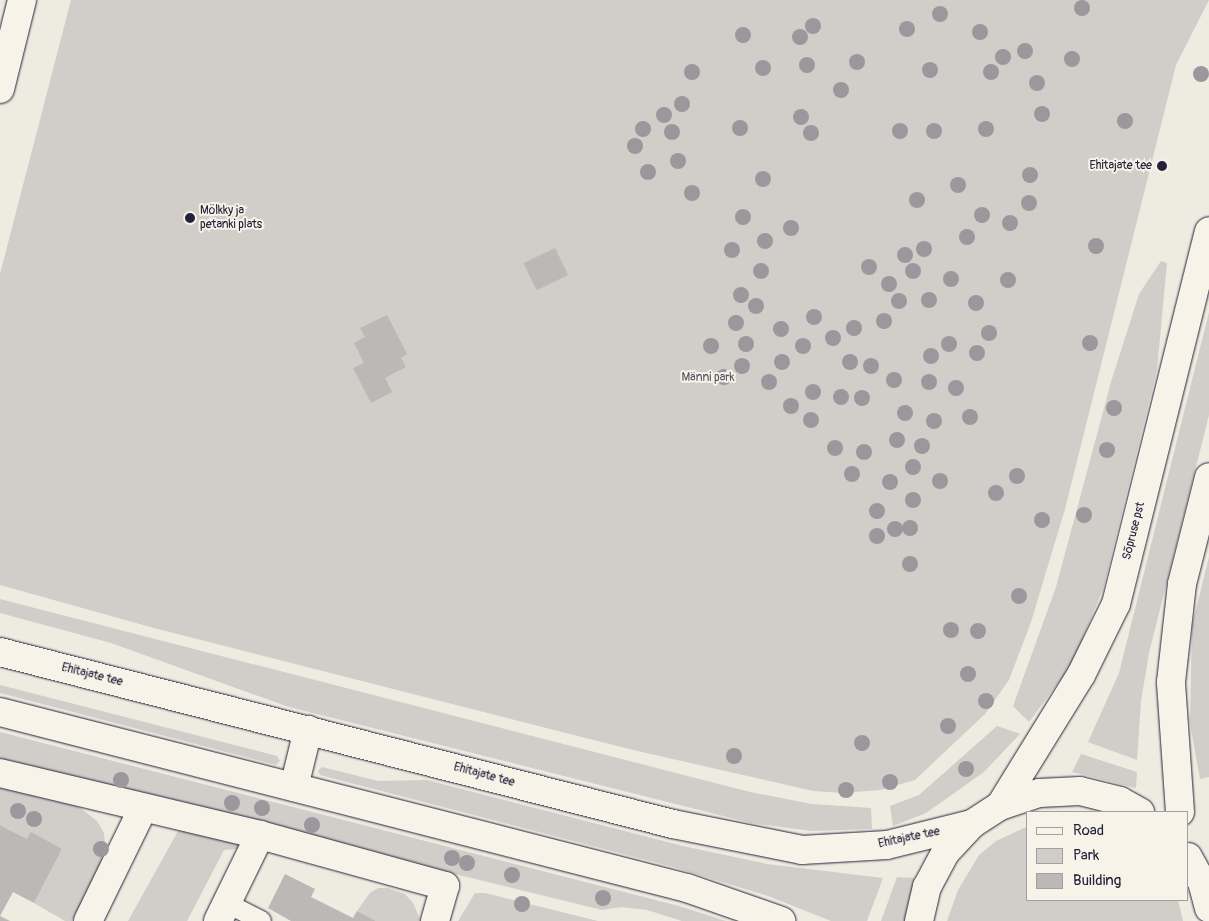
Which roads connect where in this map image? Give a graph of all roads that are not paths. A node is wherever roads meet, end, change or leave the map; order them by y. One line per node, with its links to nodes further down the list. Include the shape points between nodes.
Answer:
1 (22, 0): 2 (main road)
2 (0, 89)
3 (1209, 231): 10 (main road, Sõpruse pst, via 1116,604 1081,675)
4 (1209, 477): 13 (main road, via 1182,584 1171,682)
5 (4, 651): 7 (main road, Ehitajate tee)
6 (0, 712): 9 (main road)
7 (308, 730): 9 (main road); 14 (main road, Ehitajate tee, via 673,824 802,850 887,845)
8 (0, 773): 11 (main road)
9 (294, 787): 23 (main road, via 687,888)
10 (1000, 806): 12 (main road, via 1038,793 1080,791 1120,801); 14 (main road)
11 (143, 808): 15 (main road); 21 (main road)
12 (1138, 811)
13 (1180, 811)
14 (972, 824): 24 (main road, via 941,861 927,887)
15 (260, 835): 19 (main road); 22 (main road, via 445,886)
16 (1189, 859): 17 (main road)
17 (1206, 886): 18 (main road)
18 (1209, 908)
19 (223, 912): 20 (lane)
20 (262, 920)
21 (88, 921)
22 (435, 921)
23 (781, 921)
24 (919, 921)

